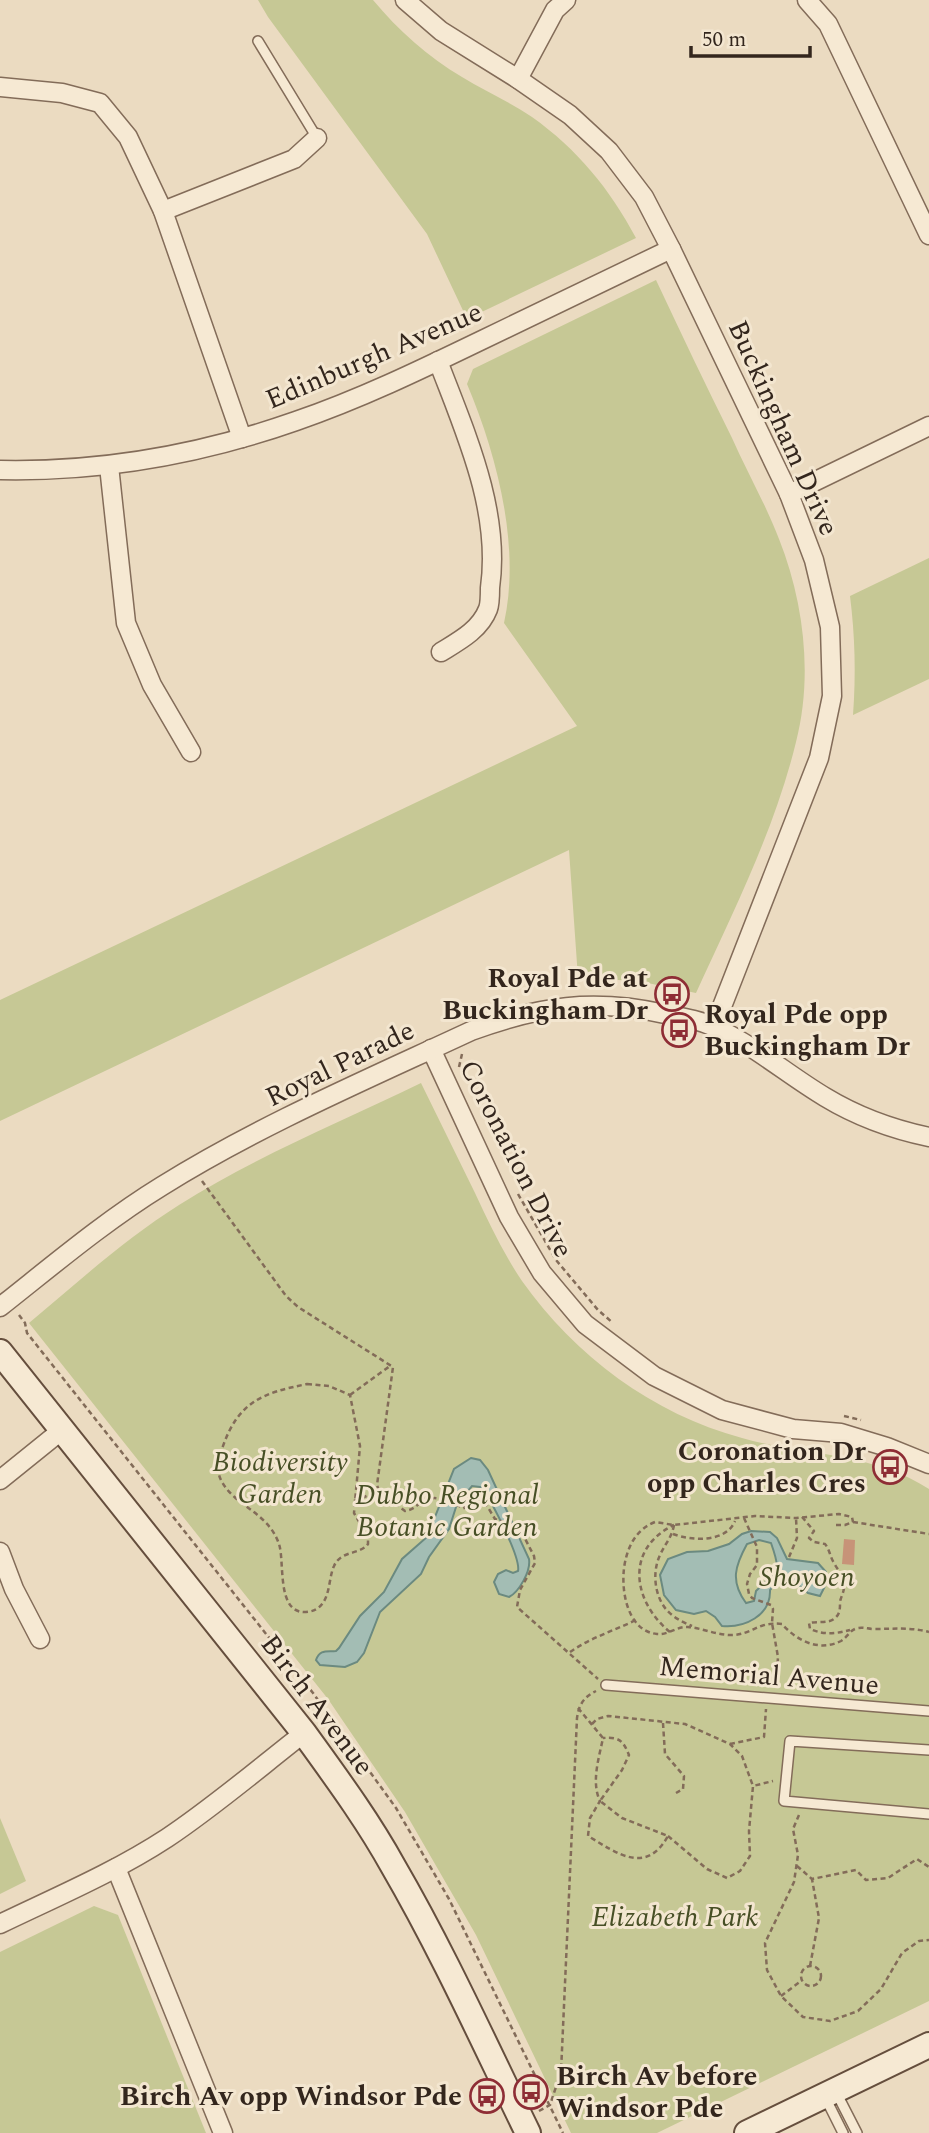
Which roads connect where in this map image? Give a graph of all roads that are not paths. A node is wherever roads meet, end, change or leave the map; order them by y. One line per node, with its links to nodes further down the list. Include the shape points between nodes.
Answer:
1 (405, 0): 5 (street, Buckingham Drive, via 441,31)
2 (566, 0): 5 (street, via 555,10)
3 (807, 0): 9 (street, via 828,24)
4 (258, 41): 7 (lane)
5 (518, 79): 10 (street, Buckingham Drive, via 570,115 609,151 644,197)
6 (0, 87): 8 (street, via 62,93 100,103 128,137)
7 (317, 138): 8 (street, via 294,159)
8 (163, 211): 13 (street)
9 (929, 235)
10 (671, 249): 11 (street, Edinburgh Avenue); 16 (street, Buckingham Drive)
11 (438, 361): 13 (street, Edinburgh Avenue, via 296,422); 17 (street, via 473,453 493,571 488,610 469,635)
12 (929, 426): 16 (street)
13 (242, 438): 14 (street, Edinburgh Avenue)
14 (109, 466): 15 (street, Edinburgh Avenue); 18 (street, via 126,623 152,685)
15 (0, 470)
16 (789, 494): 19 (street, Buckingham Drive, via 814,560 830,627 832,696 819,758)
17 (441, 652)
18 (191, 752)
19 (714, 1027): 20 (street, Royal Parade, via 634,1007 591,1004 513,1015); 21 (street, Royal Parade, via 865,1119)
20 (431, 1049): 22 (street, Royal Parade, via 192,1167 123,1212); 25 (street, Coronation Drive, via 509,1217 542,1273 585,1324 654,1376 722,1410 793,1429 841,1433)
21 (929, 1137)
22 (0, 1307)
23 (0, 1352): 24 (street, Birch Avenue)
24 (62, 1430): 26 (street); 31 (street, Birch Avenue)
25 (929, 1464)
26 (0, 1480)
27 (0, 1552): 28 (street, via 13,1589)
28 (40, 1639)
29 (606, 1685): 30 (lane, Memorial Avenue)
30 (929, 1711)
31 (304, 1732): 34 (street, via 197,1818); 38 (street, Birch Avenue, via 393,1864)
32 (929, 1750): 33 (lane, via 790,1741 784,1801)
33 (929, 1814)
34 (116, 1868): 35 (street); 39 (street)
35 (0, 1924)
36 (929, 2045): 37 (street)
37 (830, 2093): 40 (street); 41 (lane); 42 (lane)
38 (525, 2126)
39 (223, 2133)
40 (747, 2133)
41 (843, 2133)
42 (857, 2133)

